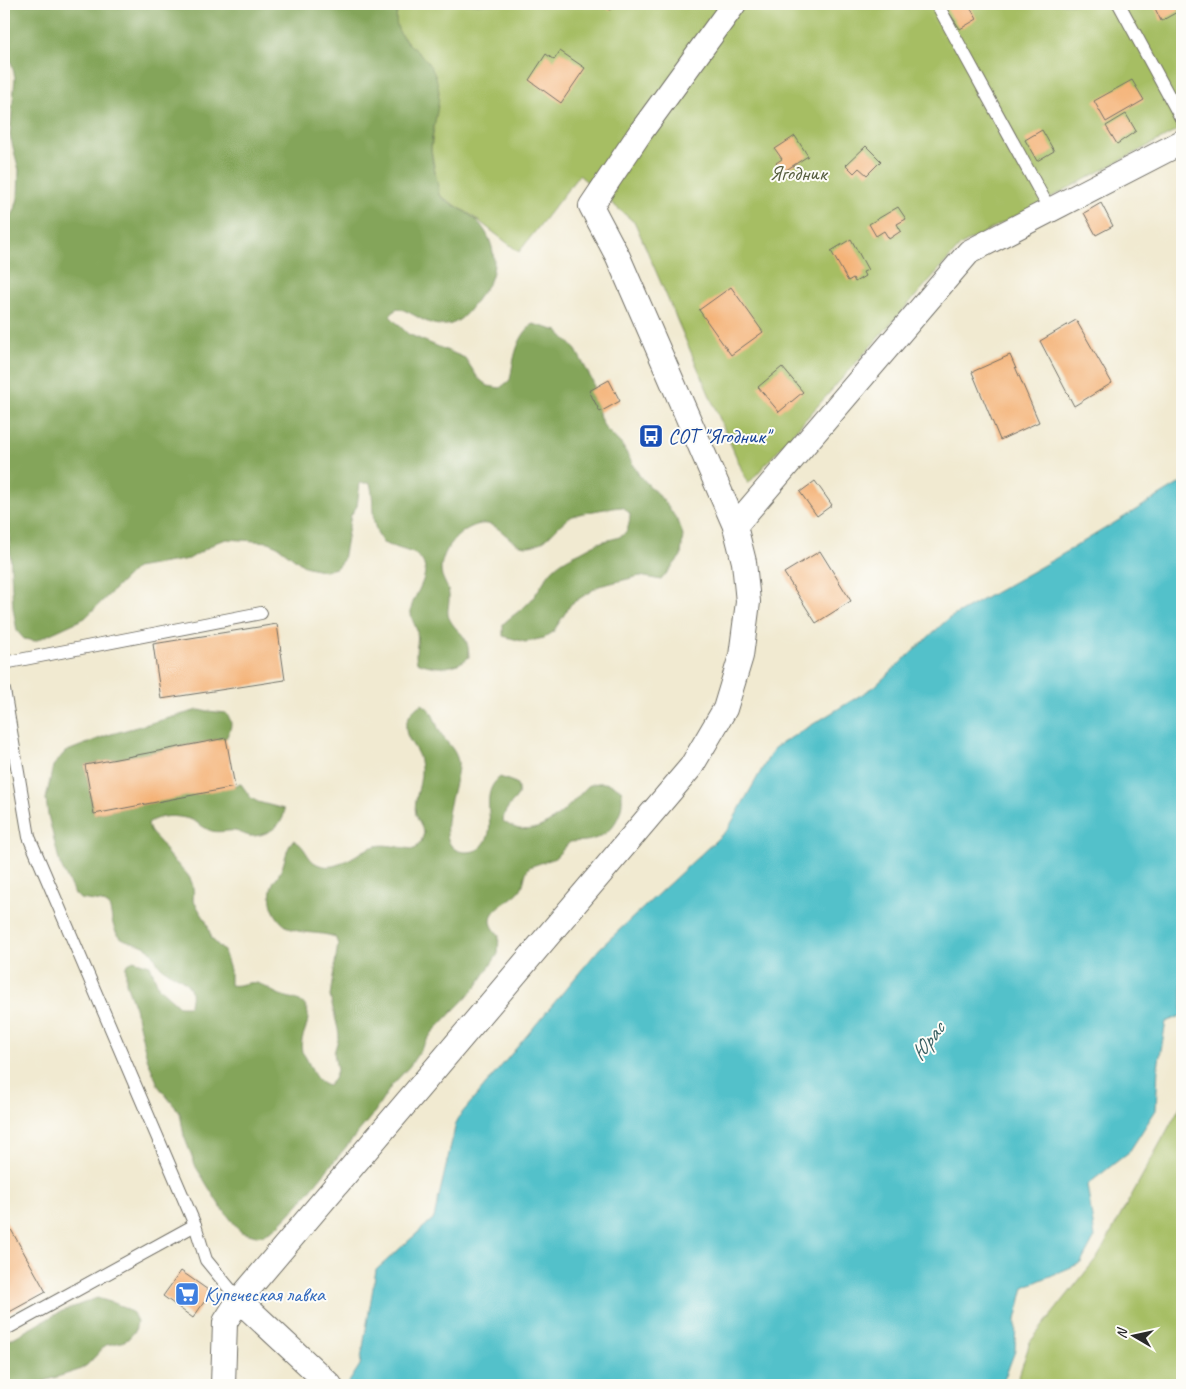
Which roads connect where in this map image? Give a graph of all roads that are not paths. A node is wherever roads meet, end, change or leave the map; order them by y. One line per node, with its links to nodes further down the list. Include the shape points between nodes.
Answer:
1 (734, 4): 7 (street, via 590,206 618,257)
2 (937, 4): 6 (lane)
3 (1119, 4): 4 (lane)
4 (1182, 120)
5 (1182, 142): 6 (street)
6 (1050, 210): 7 (street, via 968,252)
7 (735, 526): 12 (street, via 744,562 748,602 742,656 725,709 691,767)
8 (261, 613): 9 (lane)
9 (4, 663)
10 (4, 690): 11 (lane, via 29,837)
11 (195, 1224): 12 (lane, via 206,1260); 13 (lane)
12 (239, 1300): 14 (street, via 225,1322); 15 (street)
13 (4, 1330)
14 (222, 1385)
15 (330, 1385)

